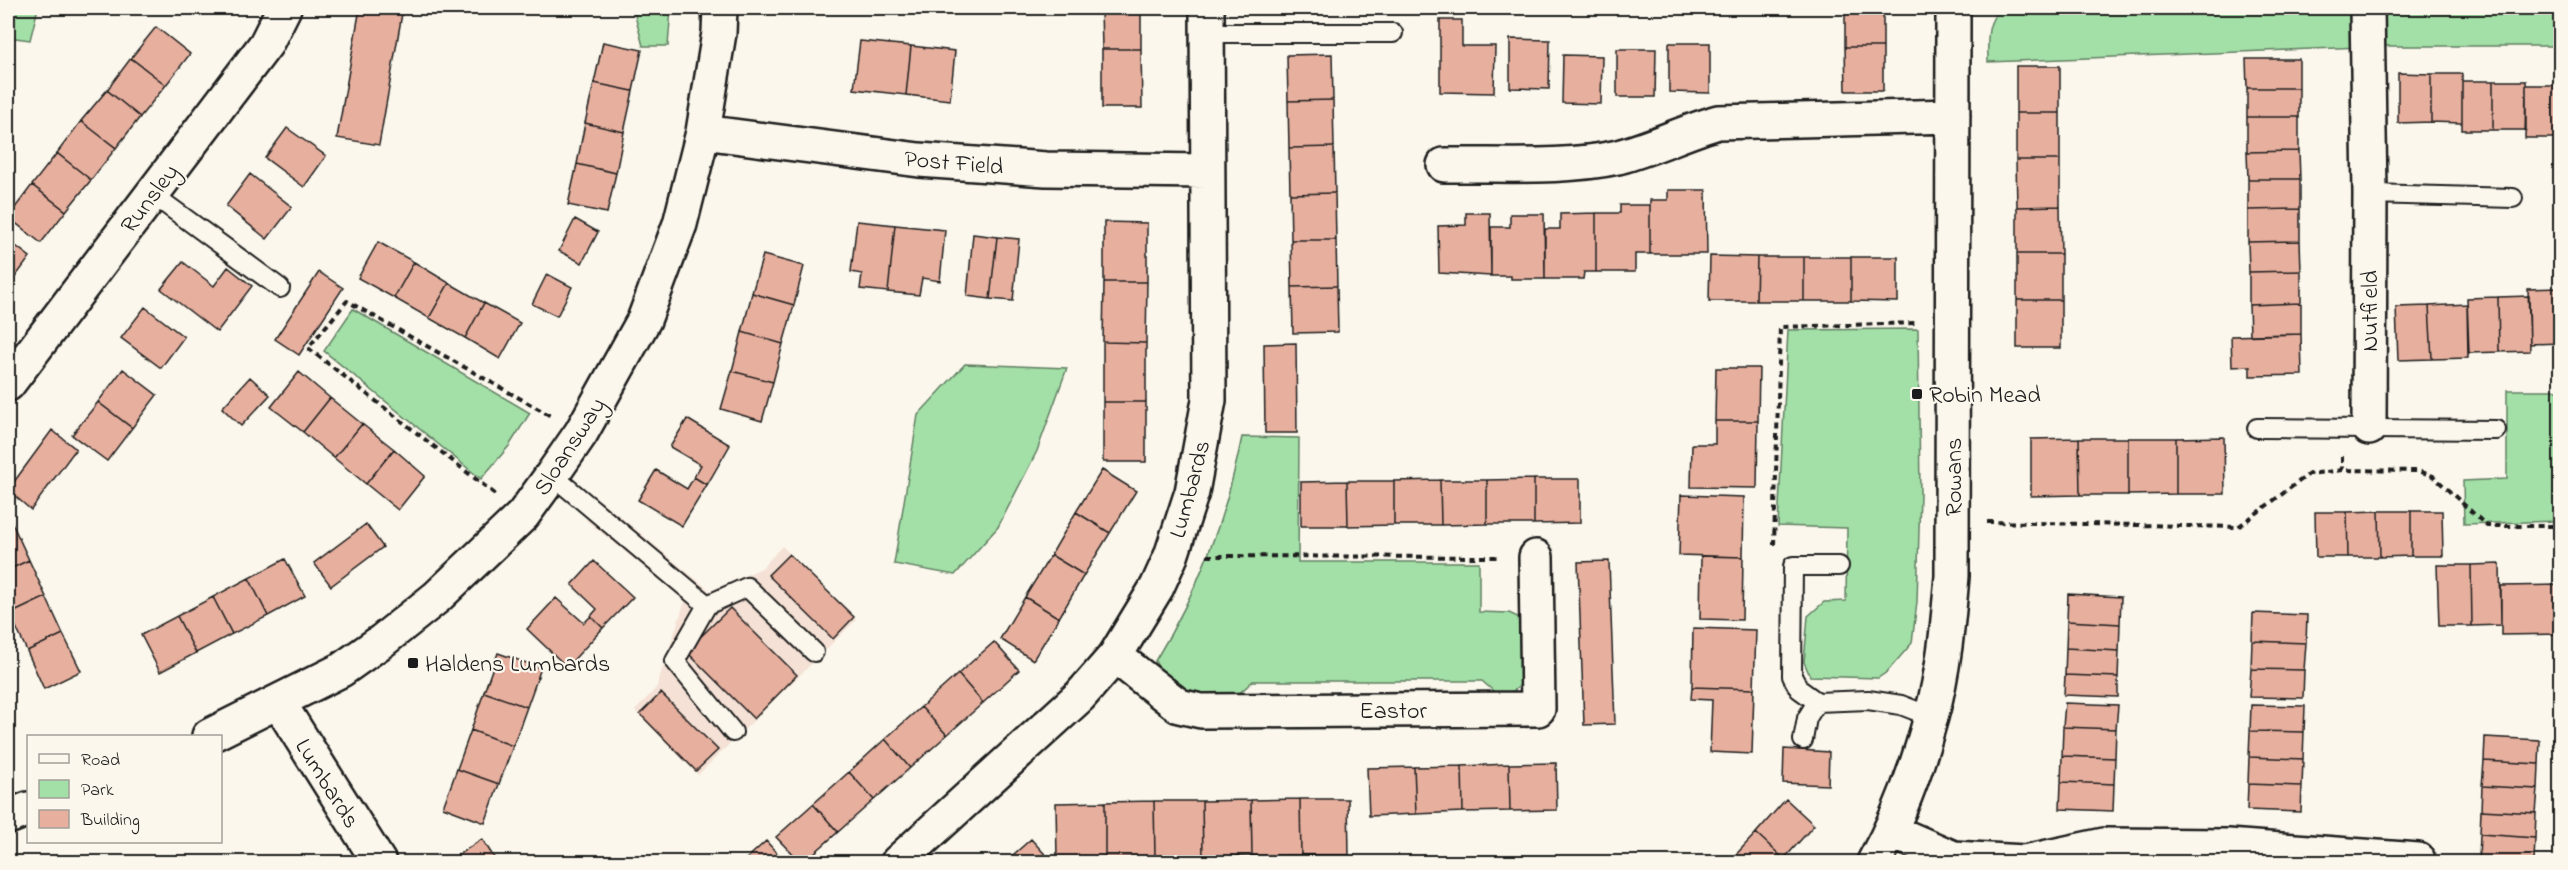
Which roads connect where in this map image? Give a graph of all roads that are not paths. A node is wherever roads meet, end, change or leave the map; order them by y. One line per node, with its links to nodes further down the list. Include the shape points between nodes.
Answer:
1 (284, 8): 11 (street, Runsley, via 266,44)
2 (720, 8): 8 (street, Sloansway)
3 (1953, 8): 7 (street, Rowans)
4 (2367, 8): 12 (street, Nutfield)
5 (1207, 20): 6 (lane); 10 (street, Lumbards)
6 (1393, 33)
7 (1953, 116): 9 (street, via 1718,122 1617,157 1571,163); 27 (street, Rowans, via 1952,576 1945,648)
8 (703, 132): 10 (street, Post Field, via 919,160 1046,170); 19 (street, Sloansway, via 680,224 644,320 581,433)
9 (1444, 165)
10 (1207, 171): 24 (street, Lumbards, via 1209,400 1192,492 1157,587)
11 (152, 194): 14 (lane); 15 (street, Runsley)
12 (2370, 194): 13 (lane); 17 (street, Nutfield)
13 (2513, 198)
14 (280, 288)
15 (8, 384)
16 (2257, 428): 17 (lane)
17 (2369, 428): 18 (lane)
18 (2496, 430)
19 (552, 475): 22 (lane); 26 (street, Sloansway, via 523,515 437,597 341,670)
20 (1536, 557): 24 (street, Eastor, via 1538,709 1201,711 1179,706)
21 (1839, 566): 25 (lane, via 1793,566 1792,676 1799,689)
22 (707, 605): 23 (lane, via 747,587); 28 (lane, via 675,661)
23 (814, 652)
24 (1115, 656): 37 (street, Lumbards, via 1080,696)
25 (1817, 702): 27 (lane, via 1868,700 1901,705); 30 (lane, via 1803,728)
26 (279, 703): 29 (street, Sloansway); 36 (street, Lumbards)
27 (1932, 717): 33 (street, Rowans)
28 (733, 732)
29 (211, 735)
30 (1803, 740)
31 (27, 809): 32 (street)
32 (8, 817)
33 (1891, 831): 34 (street); 38 (street, Rowans)
34 (1952, 860): 35 (street, via 2025,862 2104,845 2228,846)
35 (2418, 860)
36 (379, 862)
37 (898, 862)
38 (1874, 862)

